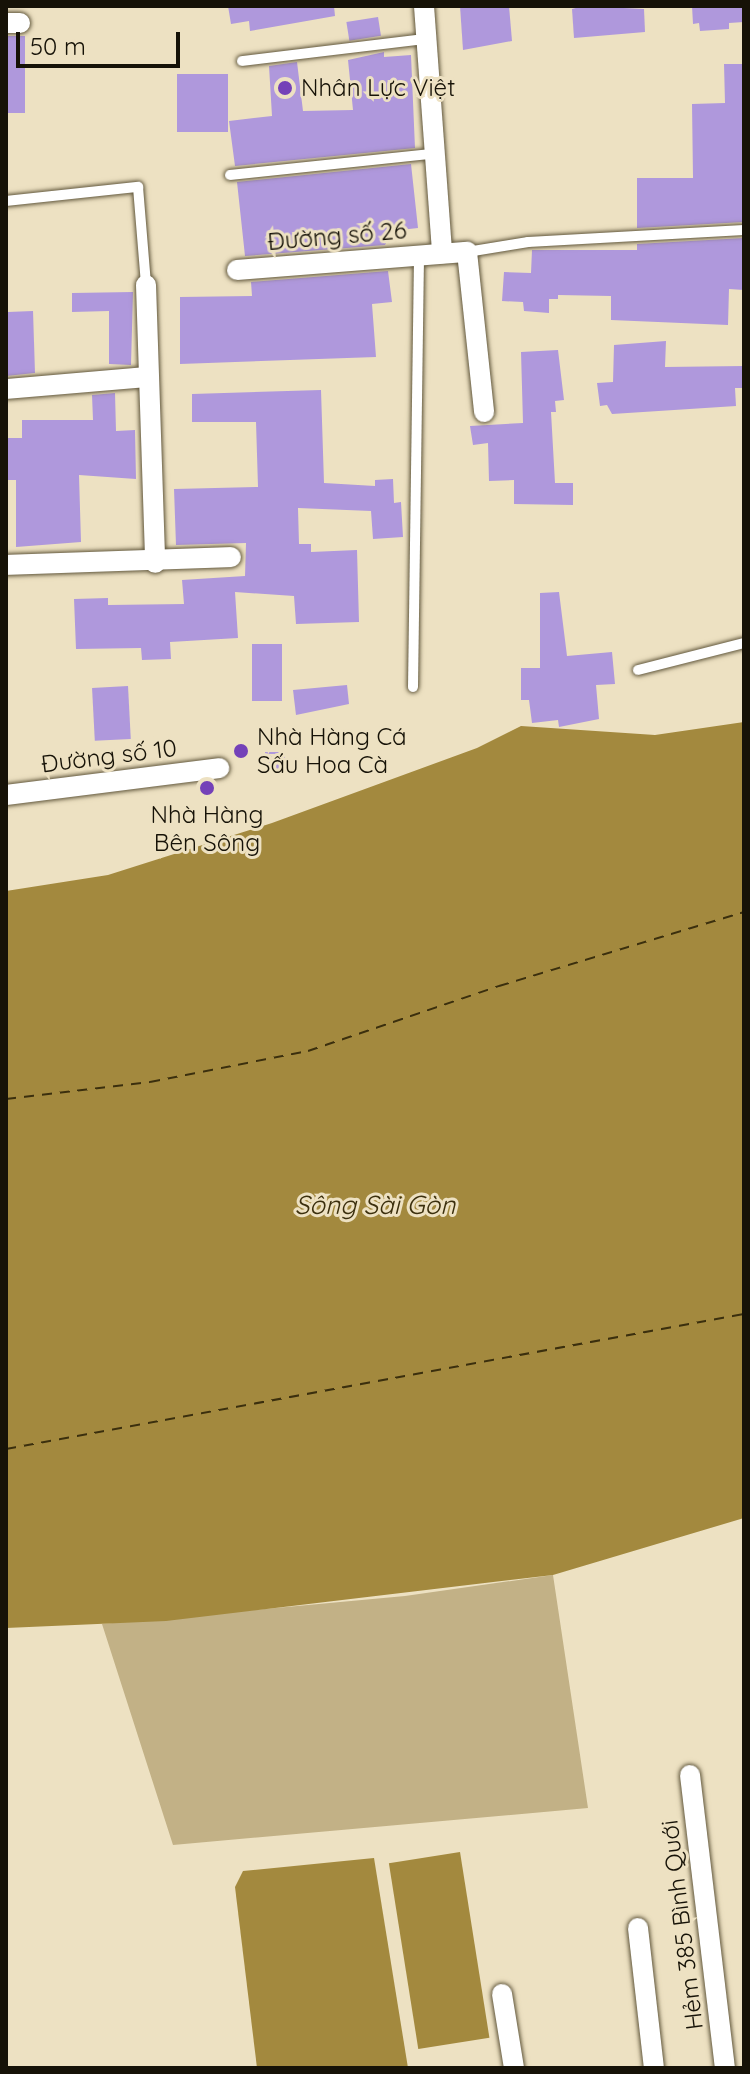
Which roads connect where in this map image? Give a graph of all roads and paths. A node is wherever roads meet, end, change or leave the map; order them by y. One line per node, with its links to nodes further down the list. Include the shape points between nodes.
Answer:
1 (424, 6): 2 (street, Đường số 26)
2 (424, 39): 3 (lane); 4 (street, Đường số 26)
3 (242, 61)
4 (431, 154): 5 (lane); 9 (street, Đường số 26)
5 (230, 175)
6 (6, 201): 12 (lane, via 138,187)
7 (744, 230): 8 (lane, via 528,242)
8 (467, 252): 9 (street, Đường số 26); 15 (street)
9 (442, 253): 10 (street, Đường số 26)
10 (419, 255): 11 (street, Đường số 26); 21 (lane)
11 (237, 270)
12 (146, 285): 13 (street)
13 (145, 377): 14 (street); 17 (street)
14 (6, 389)
15 (484, 412)
16 (231, 557): 17 (street)
17 (155, 563): 18 (street)
18 (6, 565)
19 (744, 643): 20 (lane)
20 (638, 670)
21 (413, 687)
22 (219, 768): 23 (street, Đường số 10)
23 (6, 795)
24 (690, 1775): 29 (street, Hẻm 385 Bình Quới)
25 (638, 1928): 28 (street)
26 (502, 1994): 27 (street)
27 (514, 2068)
28 (654, 2068)
29 (725, 2068)

